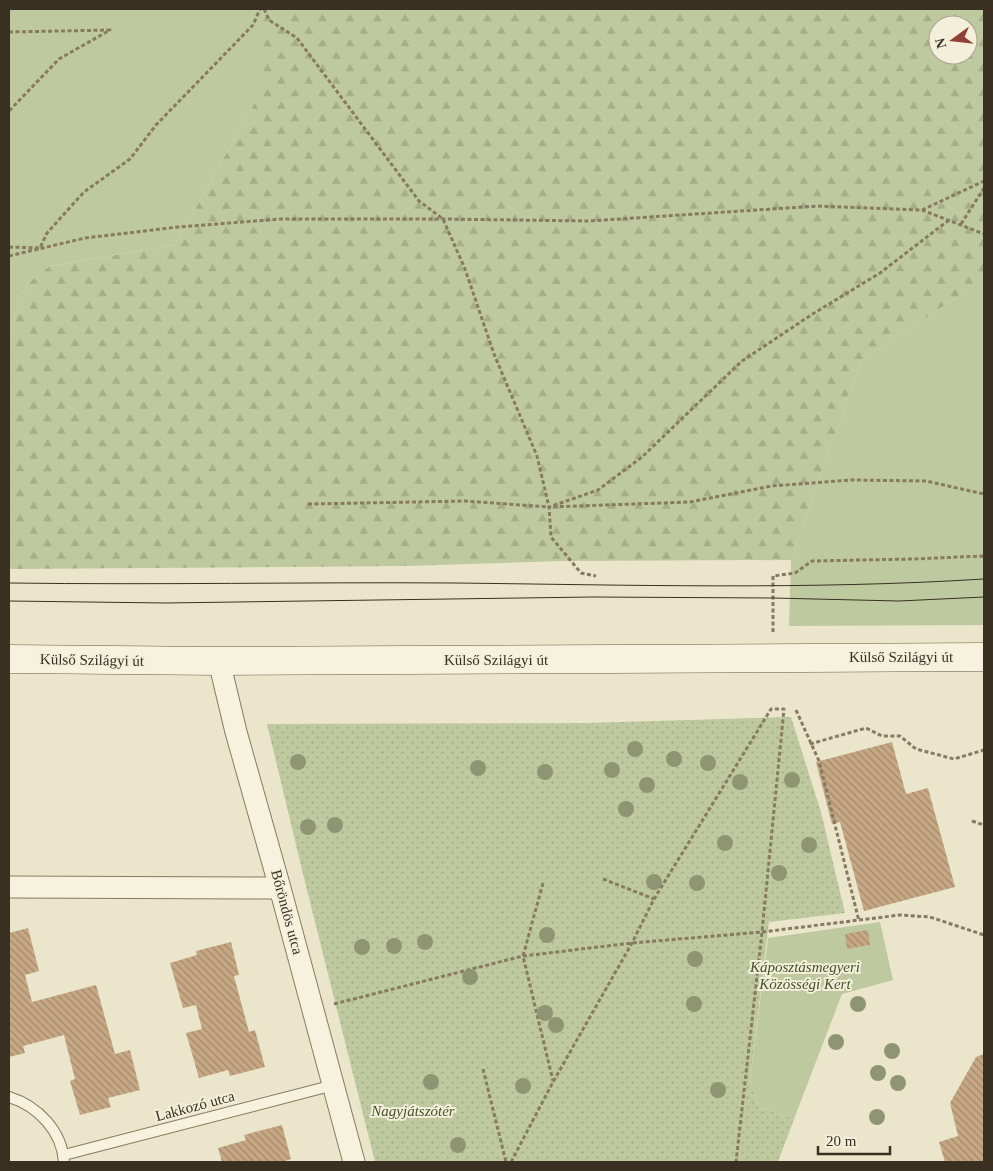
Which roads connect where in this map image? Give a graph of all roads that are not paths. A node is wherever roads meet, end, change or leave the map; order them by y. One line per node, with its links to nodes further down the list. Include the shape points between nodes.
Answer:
1 (984, 657): 3 (street, Külső Szilágyi út)
2 (9, 659): 3 (street, Külső Szilágyi út)
3 (219, 661): 5 (street, Bőröndös utca)
4 (9, 888): 5 (street)
5 (280, 888): 6 (street, Bőröndös utca)
6 (334, 1085): 8 (lane, Lakkozó utca); 9 (street, Bőröndös utca)
7 (9, 1097): 8 (lane, Lakkozó utca, via 29,1105 44,1118 58,1137)
8 (64, 1159)
9 (354, 1162)

